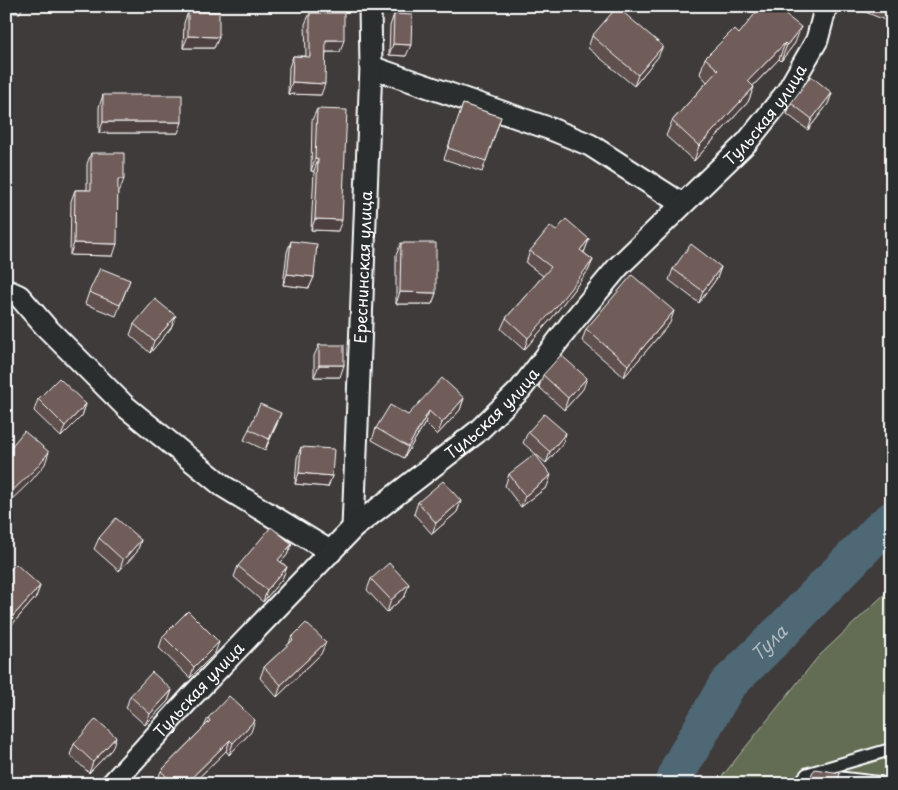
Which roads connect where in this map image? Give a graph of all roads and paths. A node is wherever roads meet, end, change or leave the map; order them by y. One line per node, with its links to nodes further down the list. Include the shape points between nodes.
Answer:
1 (370, 6): 3 (street, Ереснинская улица)
2 (826, 6): 4 (street, Тульская улица, via 817,40 787,92 747,142)
3 (371, 67): 4 (street, via 590,146); 6 (street, Ереснинская улица)
4 (682, 204): 6 (street, Тульская улица, via 618,267 520,390 477,432)
5 (6, 290): 7 (street, via 19,296 126,407 223,486)
6 (352, 528): 7 (street, Тульская улица)
7 (331, 552): 10 (street, Тульская улица)
8 (892, 749): 9 (lane)
9 (807, 774): 11 (lane); 12 (lane)
10 (112, 784)
11 (799, 784)
12 (891, 784)

